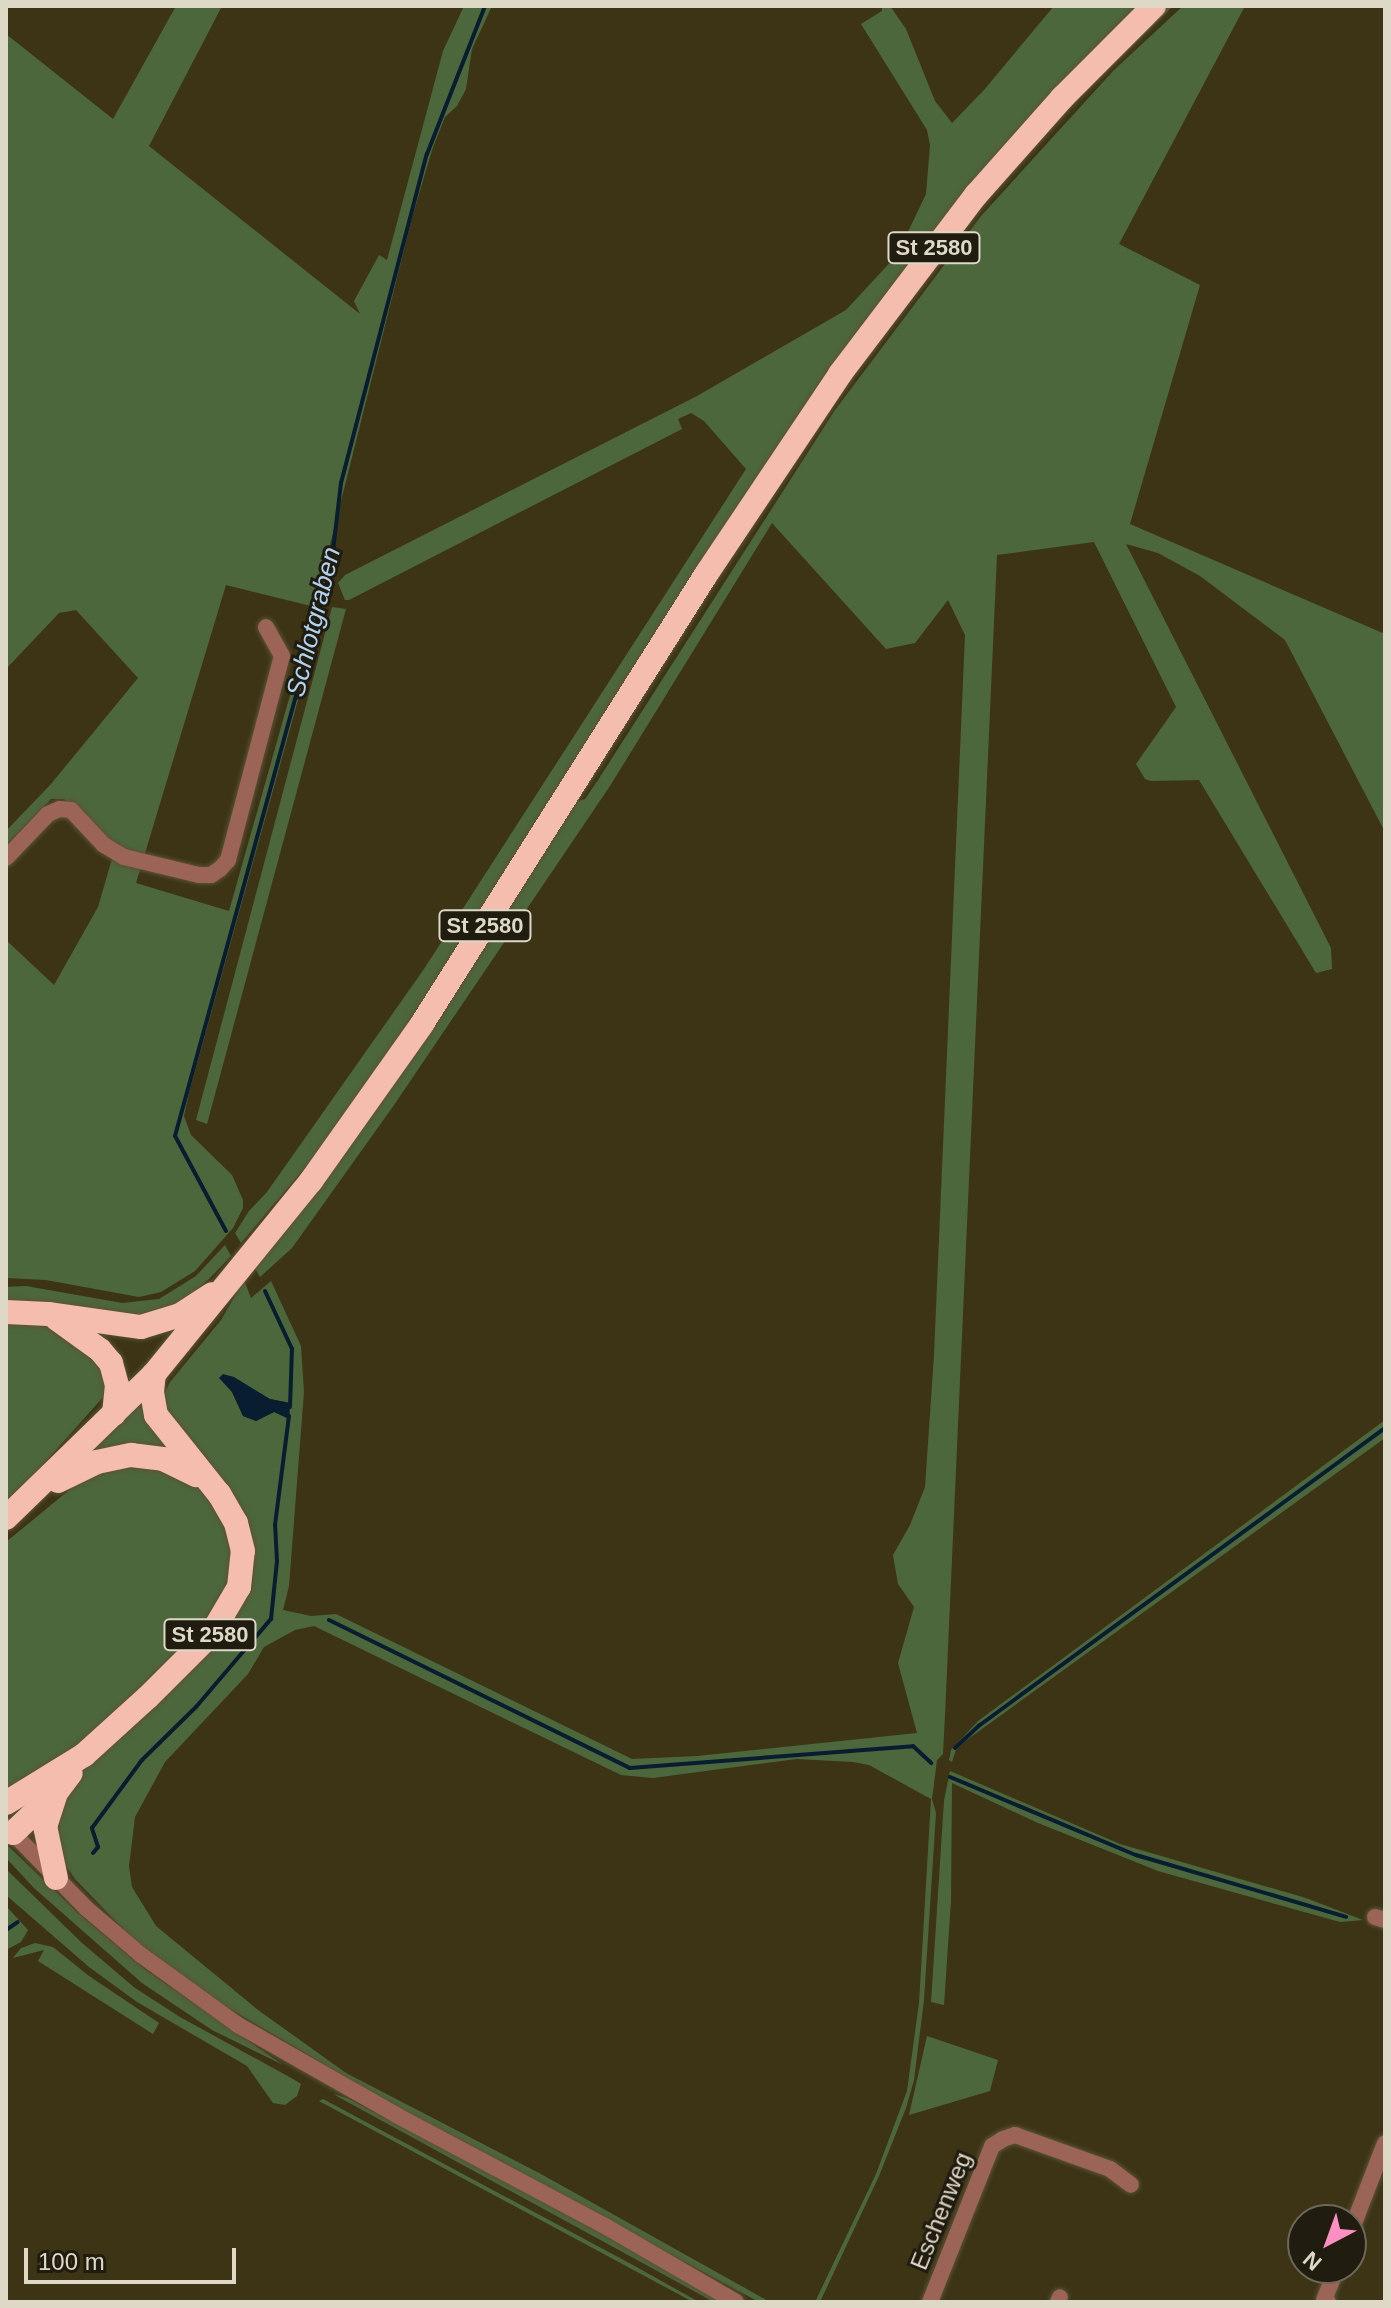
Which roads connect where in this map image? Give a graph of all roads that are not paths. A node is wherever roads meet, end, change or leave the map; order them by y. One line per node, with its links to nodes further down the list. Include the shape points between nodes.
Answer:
1 (1154, 6): 4 (highway, St 2580, via 976,195 847,364 722,550 422,1024 311,1181)
2 (266, 627): 3 (street, via 282,656 228,860 220,869 199,875 124,857 104,845 71,810 60,809 48,814)
3 (6, 858)
4 (231, 1282): 6 (highway, St 2580, via 180,1315 141,1327); 7 (highway, St 2580)
5 (6, 1312): 6 (highway, St 2580)
6 (48, 1314): 8 (highway, St 2580, via 79,1333 111,1363 117,1385)
7 (154, 1374): 8 (highway, St 2580); 9 (highway, St 2580, via 156,1415)
8 (114, 1414): 10 (highway, St 2580)
9 (207, 1481): 10 (highway, St 2580, via 163,1459 131,1455 97,1462); 12 (highway, St 2580, via 241,1539 243,1570 234,1601 194,1653)
10 (34, 1492): 11 (highway, St 2580)
11 (6, 1518)
12 (84, 1755): 13 (highway, St 2580); 14 (highway, St 2580)
13 (58, 1790): 15 (highway, St 2580); 16 (highway, St 2580, via 45,1826)
14 (6, 1803)
15 (10, 1829): 16 (street)
16 (56, 1878): 21 (street, via 141,1955 238,2025)
17 (1385, 2143): 19 (street)
18 (1131, 2185): 22 (street, Eschenweg, via 1110,2169 1042,2144 1015,2135 1003,2139 992,2146)
19 (1361, 2204)
20 (1330, 2284): 23 (street, via 1324,2300)
21 (736, 2302)
22 (930, 2302)
23 (1328, 2302)

